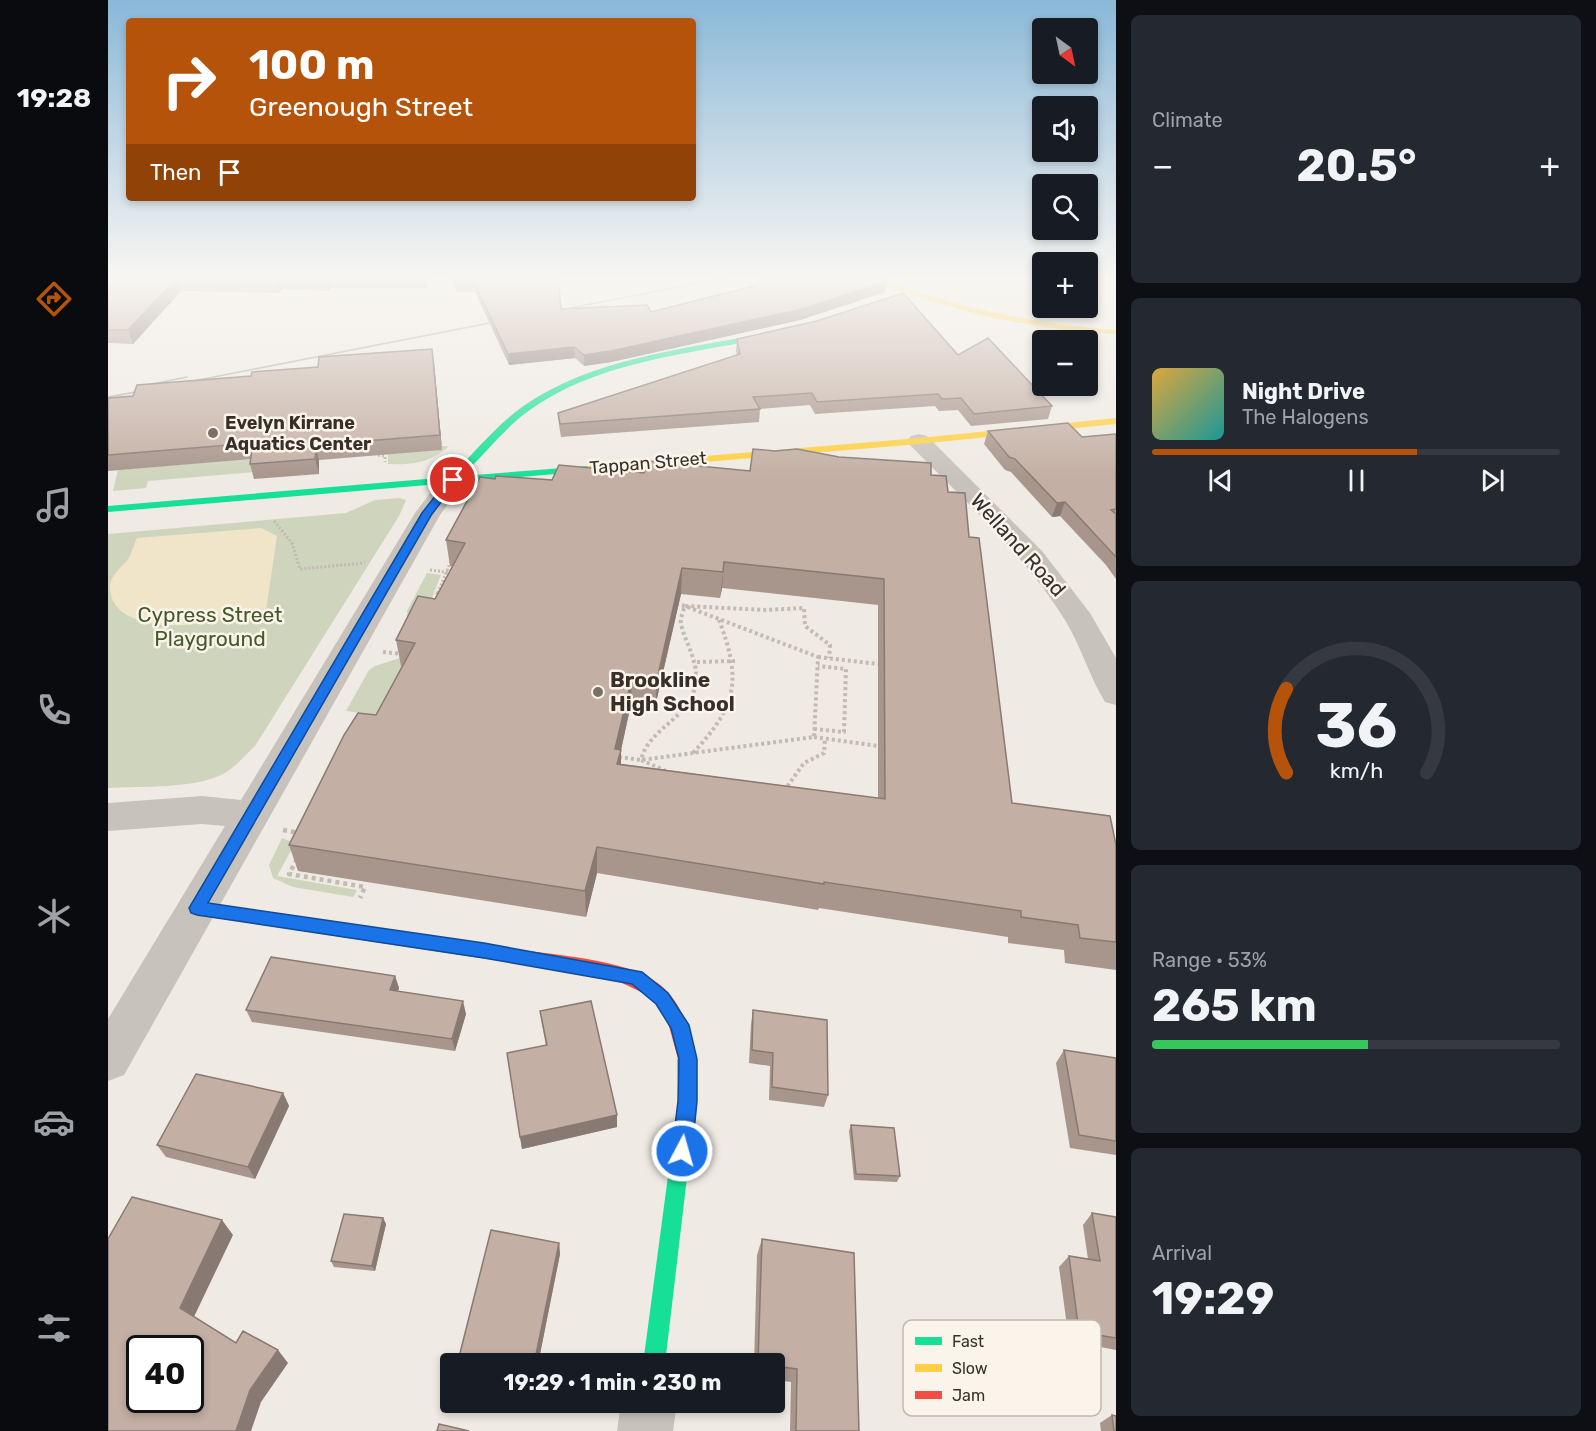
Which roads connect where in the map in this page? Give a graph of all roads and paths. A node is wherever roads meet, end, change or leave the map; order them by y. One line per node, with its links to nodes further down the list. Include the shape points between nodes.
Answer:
1 (724, 345): 6 (street, via 627,367 551,393 496,432)
2 (1116, 421): 3 (street, Tappan Street)
3 (919, 441): 6 (street, Tappan Street); 26 (street, Welland Road, via 1037,560 1075,612 1104,662)
4 (378, 455): 5 (path)
5 (385, 456)
6 (453, 480): 7 (street, Tappan Street); 38 (street, via 428,513)
7 (108, 509)
8 (268, 517): 10 (path, via 292,543 300,569)
9 (447, 555): 12 (path, via 454,556)
10 (374, 562)
11 (428, 570): 12 (path)
12 (446, 573): 13 (path); 14 (path)
13 (457, 574)
14 (435, 603)
15 (674, 604): 16 (path)
16 (685, 606): 17 (path); 21 (path, via 804,608 805,626 830,645); 23 (path, via 680,622 690,637)
17 (719, 620): 20 (path); 22 (path)
18 (393, 653): 19 (path)
19 (406, 655)
20 (818, 657): 21 (path); 25 (path)
21 (829, 658): 24 (path)
22 (735, 661): 23 (path); 28 (path, via 735,685)
23 (697, 662): 27 (path)
24 (878, 664)
25 (818, 666): 29 (path); 29 (path, via 846,669 844,732)
26 (1116, 694)
27 (690, 698): 28 (path); 35 (path, via 679,716 645,742)
28 (727, 708): 33 (path, via 714,731)
29 (814, 729): 30 (path)
30 (814, 737): 31 (path); 33 (path)
31 (825, 738): 32 (path); 37 (path, via 824,753 804,763)
32 (878, 746)
33 (693, 753): 35 (path)
34 (619, 757): 35 (path)
35 (641, 760): 36 (path)
36 (677, 776)
37 (782, 796)
38 (252, 815): 39 (street, via 202,810); 44 (street)
39 (108, 817)
40 (286, 831): 41 (path)
41 (306, 834)
42 (300, 854): 43 (path, via 289,874 365,887)
43 (358, 905)
44 (197, 908): 45 (street); 46 (street, via 636,977 662,998 680,1025 688,1059 687,1101)
45 (108, 1060)
46 (655, 1353)
47 (647, 1413): 48 (street)
48 (645, 1431)

